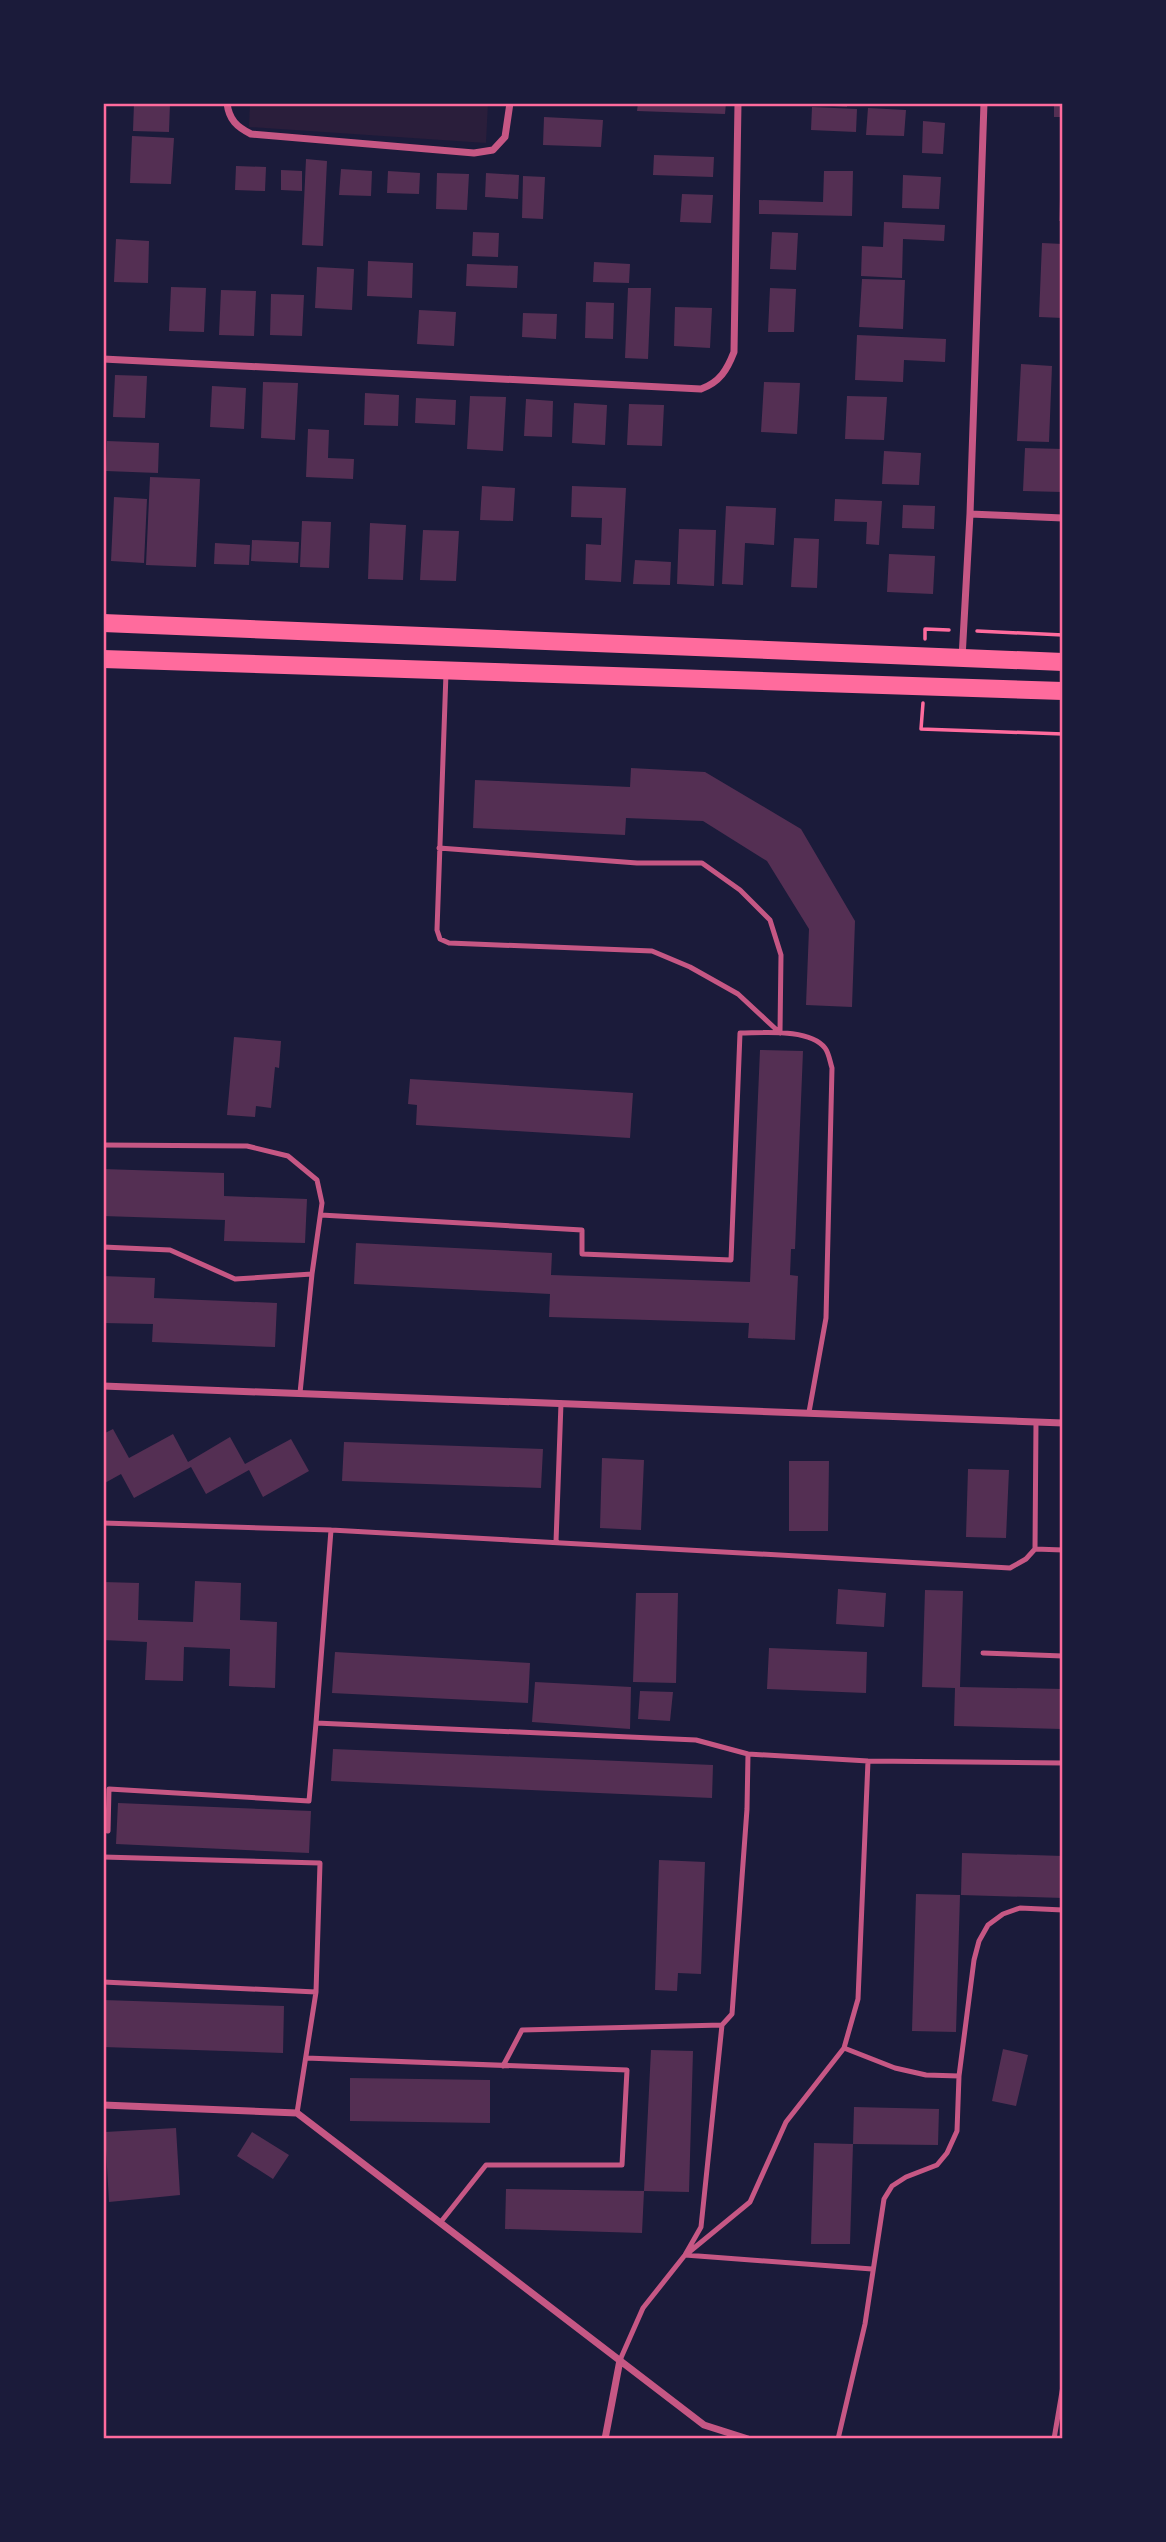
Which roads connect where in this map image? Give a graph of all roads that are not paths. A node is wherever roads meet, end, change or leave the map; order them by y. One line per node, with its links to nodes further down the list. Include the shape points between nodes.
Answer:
1 (227, 103): 2 (street, via 237,126 251,134 457,153 493,150 505,137)
2 (510, 103)
3 (738, 103): 5 (street, via 734,352 712,385)
4 (984, 103): 6 (street)
5 (103, 359)
6 (970, 514): 7 (street); 9 (street)
7 (1063, 518)
8 (103, 623): 9 (main road)
9 (962, 658): 11 (main road)
10 (103, 659): 12 (main road)
11 (1063, 662)
12 (446, 670): 13 (main road); 14 (lane)
13 (1063, 691)
14 (439, 848): 15 (lane, via 437,935 444,942 652,951 738,994); 15 (lane, via 637,863 702,863 740,890 770,920 781,955)
15 (780, 1033): 17 (lane, via 740,1033 731,1260 582,1254 582,1230); 23 (lane, via 813,1038 826,1049 832,1068 826,1318)
16 (103, 1144): 17 (lane, via 247,1146 288,1156 317,1180)
17 (321, 1215): 19 (lane)
18 (103, 1247): 19 (lane, via 170,1250 235,1279)
19 (312, 1274): 21 (lane)
20 (103, 1386): 21 (street)
21 (300, 1393): 22 (street)
22 (561, 1403): 23 (street); 28 (lane)
23 (809, 1412): 24 (street)
24 (1036, 1422): 25 (street); 29 (lane)
25 (1063, 1423)
26 (103, 1523): 27 (lane)
27 (331, 1530): 28 (lane); 33 (lane)
28 (556, 1542): 29 (lane, via 1010,1568)
29 (1035, 1549): 30 (lane)
30 (1063, 1550)
31 (984, 1653): 32 (lane)
32 (1063, 1656)
33 (316, 1723): 34 (lane, via 695,1740); 37 (lane, via 309,1801 110,1789 108,1830)
34 (748, 1754): 35 (lane); 42 (lane, via 732,2014)
35 (868, 1761): 36 (lane); 43 (lane, via 858,1999)
36 (1063, 1763)
37 (103, 1830)
38 (103, 1857): 41 (lane, via 320,1863)
39 (1063, 1910): 46 (lane, via 1020,1908 988,1926 974,1960)
40 (103, 1982): 41 (lane)
41 (316, 1992): 44 (lane)
42 (722, 2025): 45 (lane, via 522,2030); 50 (lane, via 701,2227)
43 (844, 2048): 46 (lane, via 895,2068); 50 (lane, via 786,2122 750,2202)
44 (306, 2058): 45 (lane); 48 (lane)
45 (503, 2066): 49 (lane, via 627,2070 622,2165 485,2165)
46 (959, 2076): 51 (lane, via 957,2132 937,2165 892,2186 884,2199)
47 (103, 2105): 48 (street)
48 (297, 2113): 49 (street)
49 (440, 2223): 52 (street)
50 (685, 2255): 51 (lane); 52 (lane, via 643,2308)
51 (872, 2269): 56 (lane, via 865,2324)
52 (620, 2360): 54 (street); 55 (street, via 704,2425)
53 (1063, 2386): 57 (lane)
54 (605, 2439)
55 (748, 2439)
56 (838, 2439)
57 (1054, 2439)

